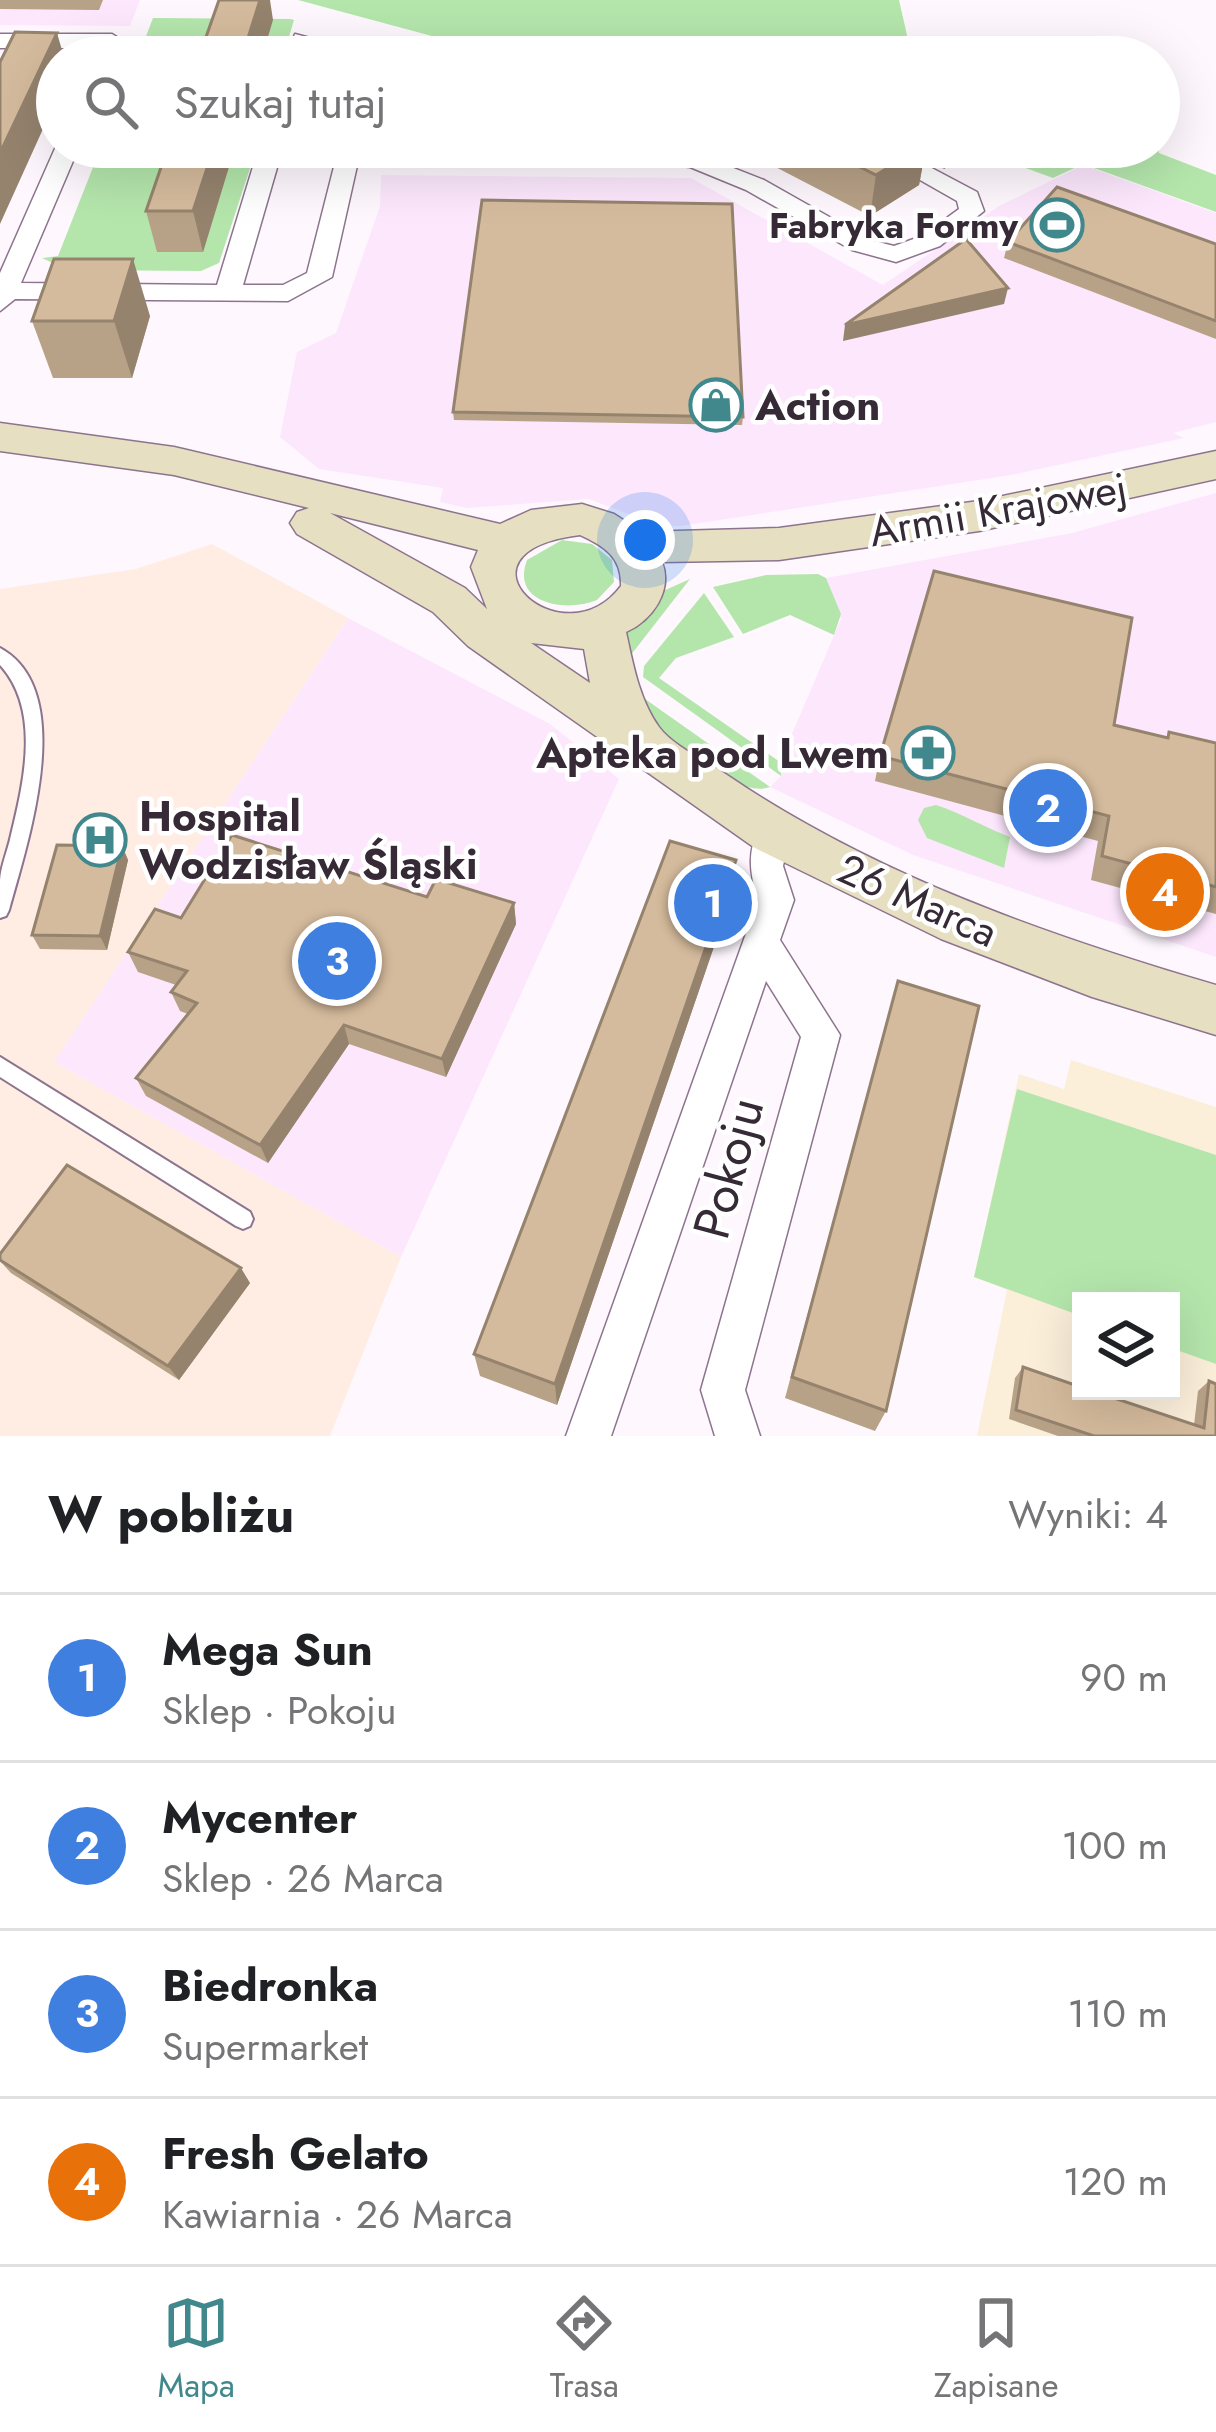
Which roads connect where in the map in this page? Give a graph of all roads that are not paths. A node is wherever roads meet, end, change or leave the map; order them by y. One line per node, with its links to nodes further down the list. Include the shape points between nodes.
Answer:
1 (0, 41): 2 (street)
2 (36, 41)
3 (58, 168): 8 (street)
4 (265, 168): 9 (street)
5 (345, 168): 9 (street, via 319,277 288,293)
6 (714, 168): 7 (street, via 861,245 896,254 972,212 968,197)
7 (913, 168)
8 (2, 295): 9 (street)
9 (227, 295)
10 (0, 437): 14 (main road, via 157,458)
11 (1216, 465): 15 (main road, Armii Krajowej, via 979,516)
12 (0, 467): 13 (main road, via 158,489)
13 (312, 523): 14 (main road); 19 (main road, via 449,600 484,634)
14 (499, 555): 15 (main road, via 545,522 582,519 616,530); 17 (main road, via 494,590 505,608)
15 (641, 564): 16 (main road, via 633,604)
16 (602, 626): 17 (main road); 20 (main road, 26 Marca, via 615,688)
17 (549, 629): 19 (main road, 26 Marca)
18 (0, 654): 22 (lane, via 36,704 26,807)
19 (592, 704): 20 (main road, 26 Marca)
20 (643, 742): 21 (main road, 26 Marca)
21 (773, 833): 23 (street, Pokoju, via 765,866 776,899); 24 (main road, 26 Marca, via 960,923)
22 (0, 910)
23 (761, 941): 27 (street, Pokoju); 28 (street, Pokoju, via 821,1035 723,1390)
24 (1216, 1010)
25 (0, 1066): 26 (lane)
26 (243, 1219)
27 (587, 1436)
28 (738, 1436)

